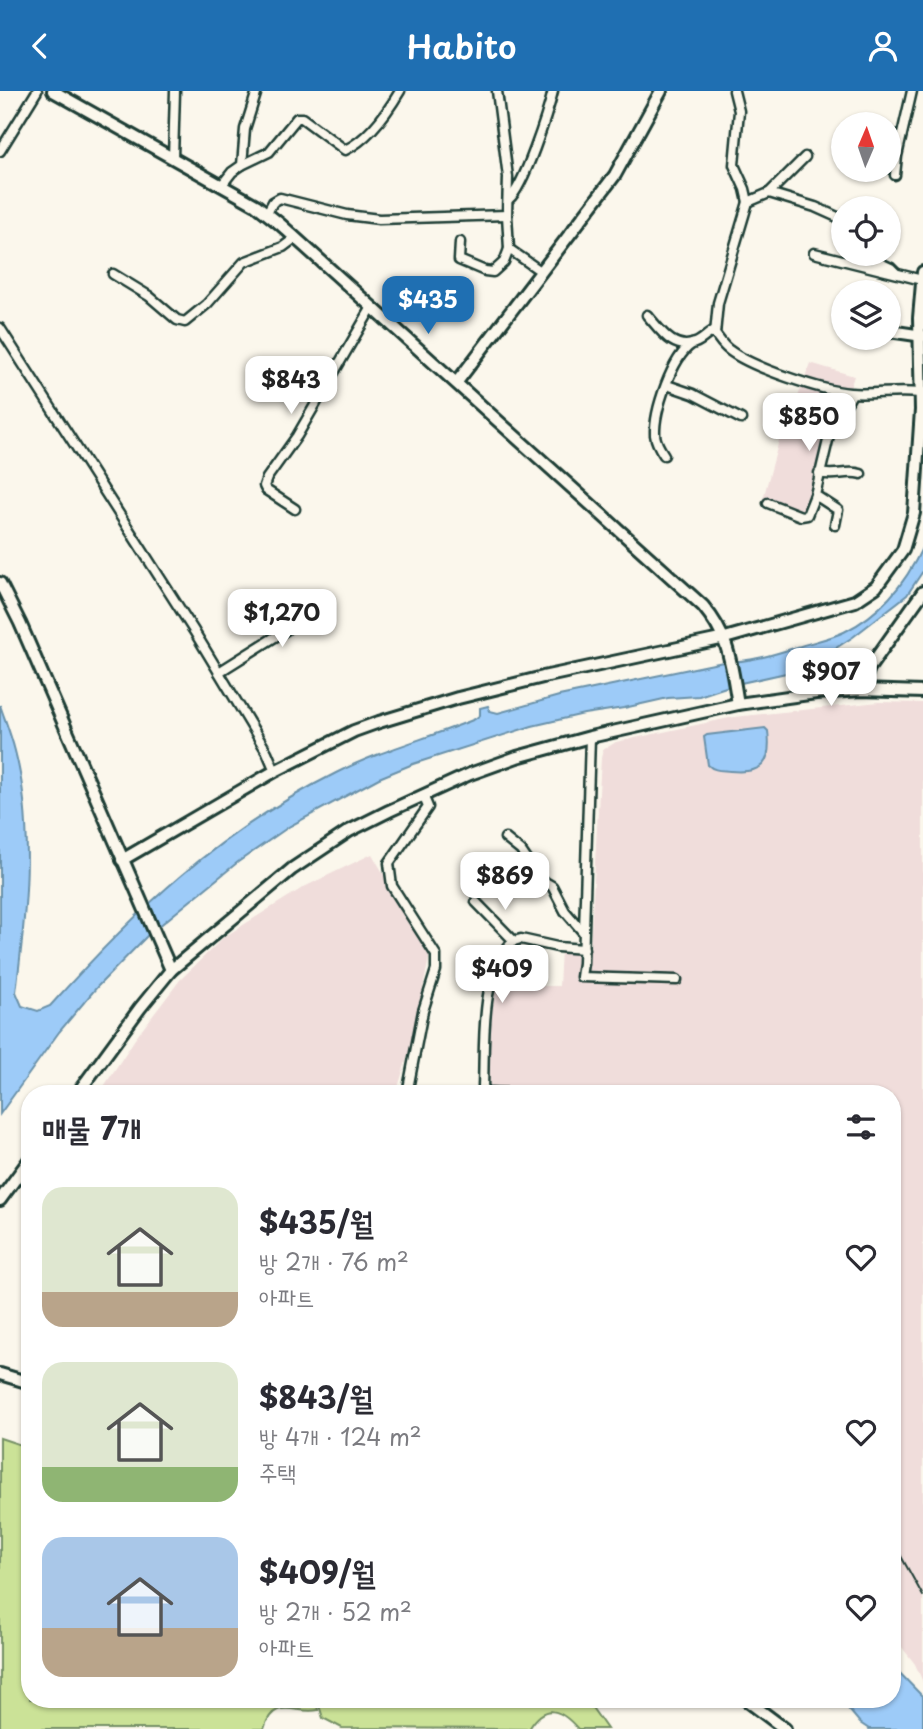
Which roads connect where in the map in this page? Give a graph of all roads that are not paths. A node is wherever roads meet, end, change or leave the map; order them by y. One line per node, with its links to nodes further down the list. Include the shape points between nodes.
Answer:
1 (37, 91): 13 (street)
2 (53, 91): 11 (street)
3 (175, 91): 15 (street)
4 (257, 91): 16 (street, via 245,129)
5 (400, 91): 16 (street, via 387,113 354,146 345,150 297,118 270,152)
6 (498, 91): 19 (street)
7 (553, 91): 19 (street, via 522,179)
8 (661, 91): 29 (street, via 615,175)
9 (734, 91): 20 (street, via 739,111 734,165)
10 (912, 91): 12 (street)
11 (69, 96): 15 (street)
12 (901, 139)
13 (0, 151)
14 (805, 157): 18 (street)
15 (173, 158): 17 (street)
16 (242, 165): 17 (street)
17 (221, 186): 21 (street)
18 (769, 193): 20 (street); 22 (street)
19 (509, 199): 23 (street)
20 (748, 202): 36 (street, via 718,303)
21 (267, 213): 23 (street, via 280,198 379,219); 24 (street)
22 (831, 214)
23 (507, 215): 26 (street)
24 (295, 238): 30 (street, via 244,263 185,322); 33 (street)
25 (460, 242): 26 (street, via 459,260 485,271 496,270)
26 (509, 249): 29 (street)
27 (814, 253): 31 (street)
28 (887, 266): 31 (street)
29 (542, 272): 40 (street)
30 (113, 274)
31 (895, 274): 32 (street)
32 (923, 276): 38 (street)
33 (372, 307): 40 (street); 50 (street, via 297,436 267,478 266,490)
34 (647, 315): 39 (street, via 671,341)
35 (0, 328): 56 (street)
36 (715, 330): 39 (street); 43 (street, via 727,349 765,370)
37 (901, 333): 38 (street)
38 (921, 337): 42 (street)
39 (692, 344): 41 (street, via 680,354)
40 (457, 382): 55 (street, via 703,606)
41 (667, 385): 44 (street); 45 (street, via 655,435)
42 (920, 393): 43 (street); 55 (street, via 911,530 903,550 876,587 855,601)
43 (852, 394): 46 (street, via 830,432)
44 (741, 419)
45 (664, 455)
46 (819, 473): 47 (street); 48 (street)
47 (861, 474)
48 (815, 495): 49 (street, via 807,515); 51 (street, via 838,510)
49 (768, 503)
50 (295, 509)
51 (835, 525)
52 (0, 583): 64 (street)
53 (923, 592): 57 (street, via 869,668)
54 (269, 604): 56 (street, via 286,630)
55 (725, 638): 59 (street); 61 (street, via 423,708 355,731)
56 (219, 672): 61 (street)
57 (861, 690): 58 (street); 59 (street)
58 (923, 692)
59 (738, 704): 60 (street)
60 (590, 737): 62 (street, via 505,761); 66 (street)
61 (275, 771): 64 (street)
62 (423, 795): 69 (street, via 349,831 292,869); 72 (street, via 428,807 389,863 392,886 436,955)
63 (505, 838): 66 (street, via 521,851 540,879 552,886)
64 (124, 864): 69 (street)
65 (476, 902): 67 (street)
66 (583, 932): 68 (street)
67 (514, 941): 68 (street); 73 (street, via 500,958 489,987)
68 (584, 949): 70 (street, via 581,977)
69 (171, 970): 71 (street)
70 (677, 980)
71 (84, 1085)
72 (409, 1085)
73 (483, 1085)
74 (21, 1171): 75 (street)
75 (0, 1200)
76 (0, 1374): 77 (street)
77 (21, 1380)
78 (756, 1708): 79 (street)
79 (785, 1729)

